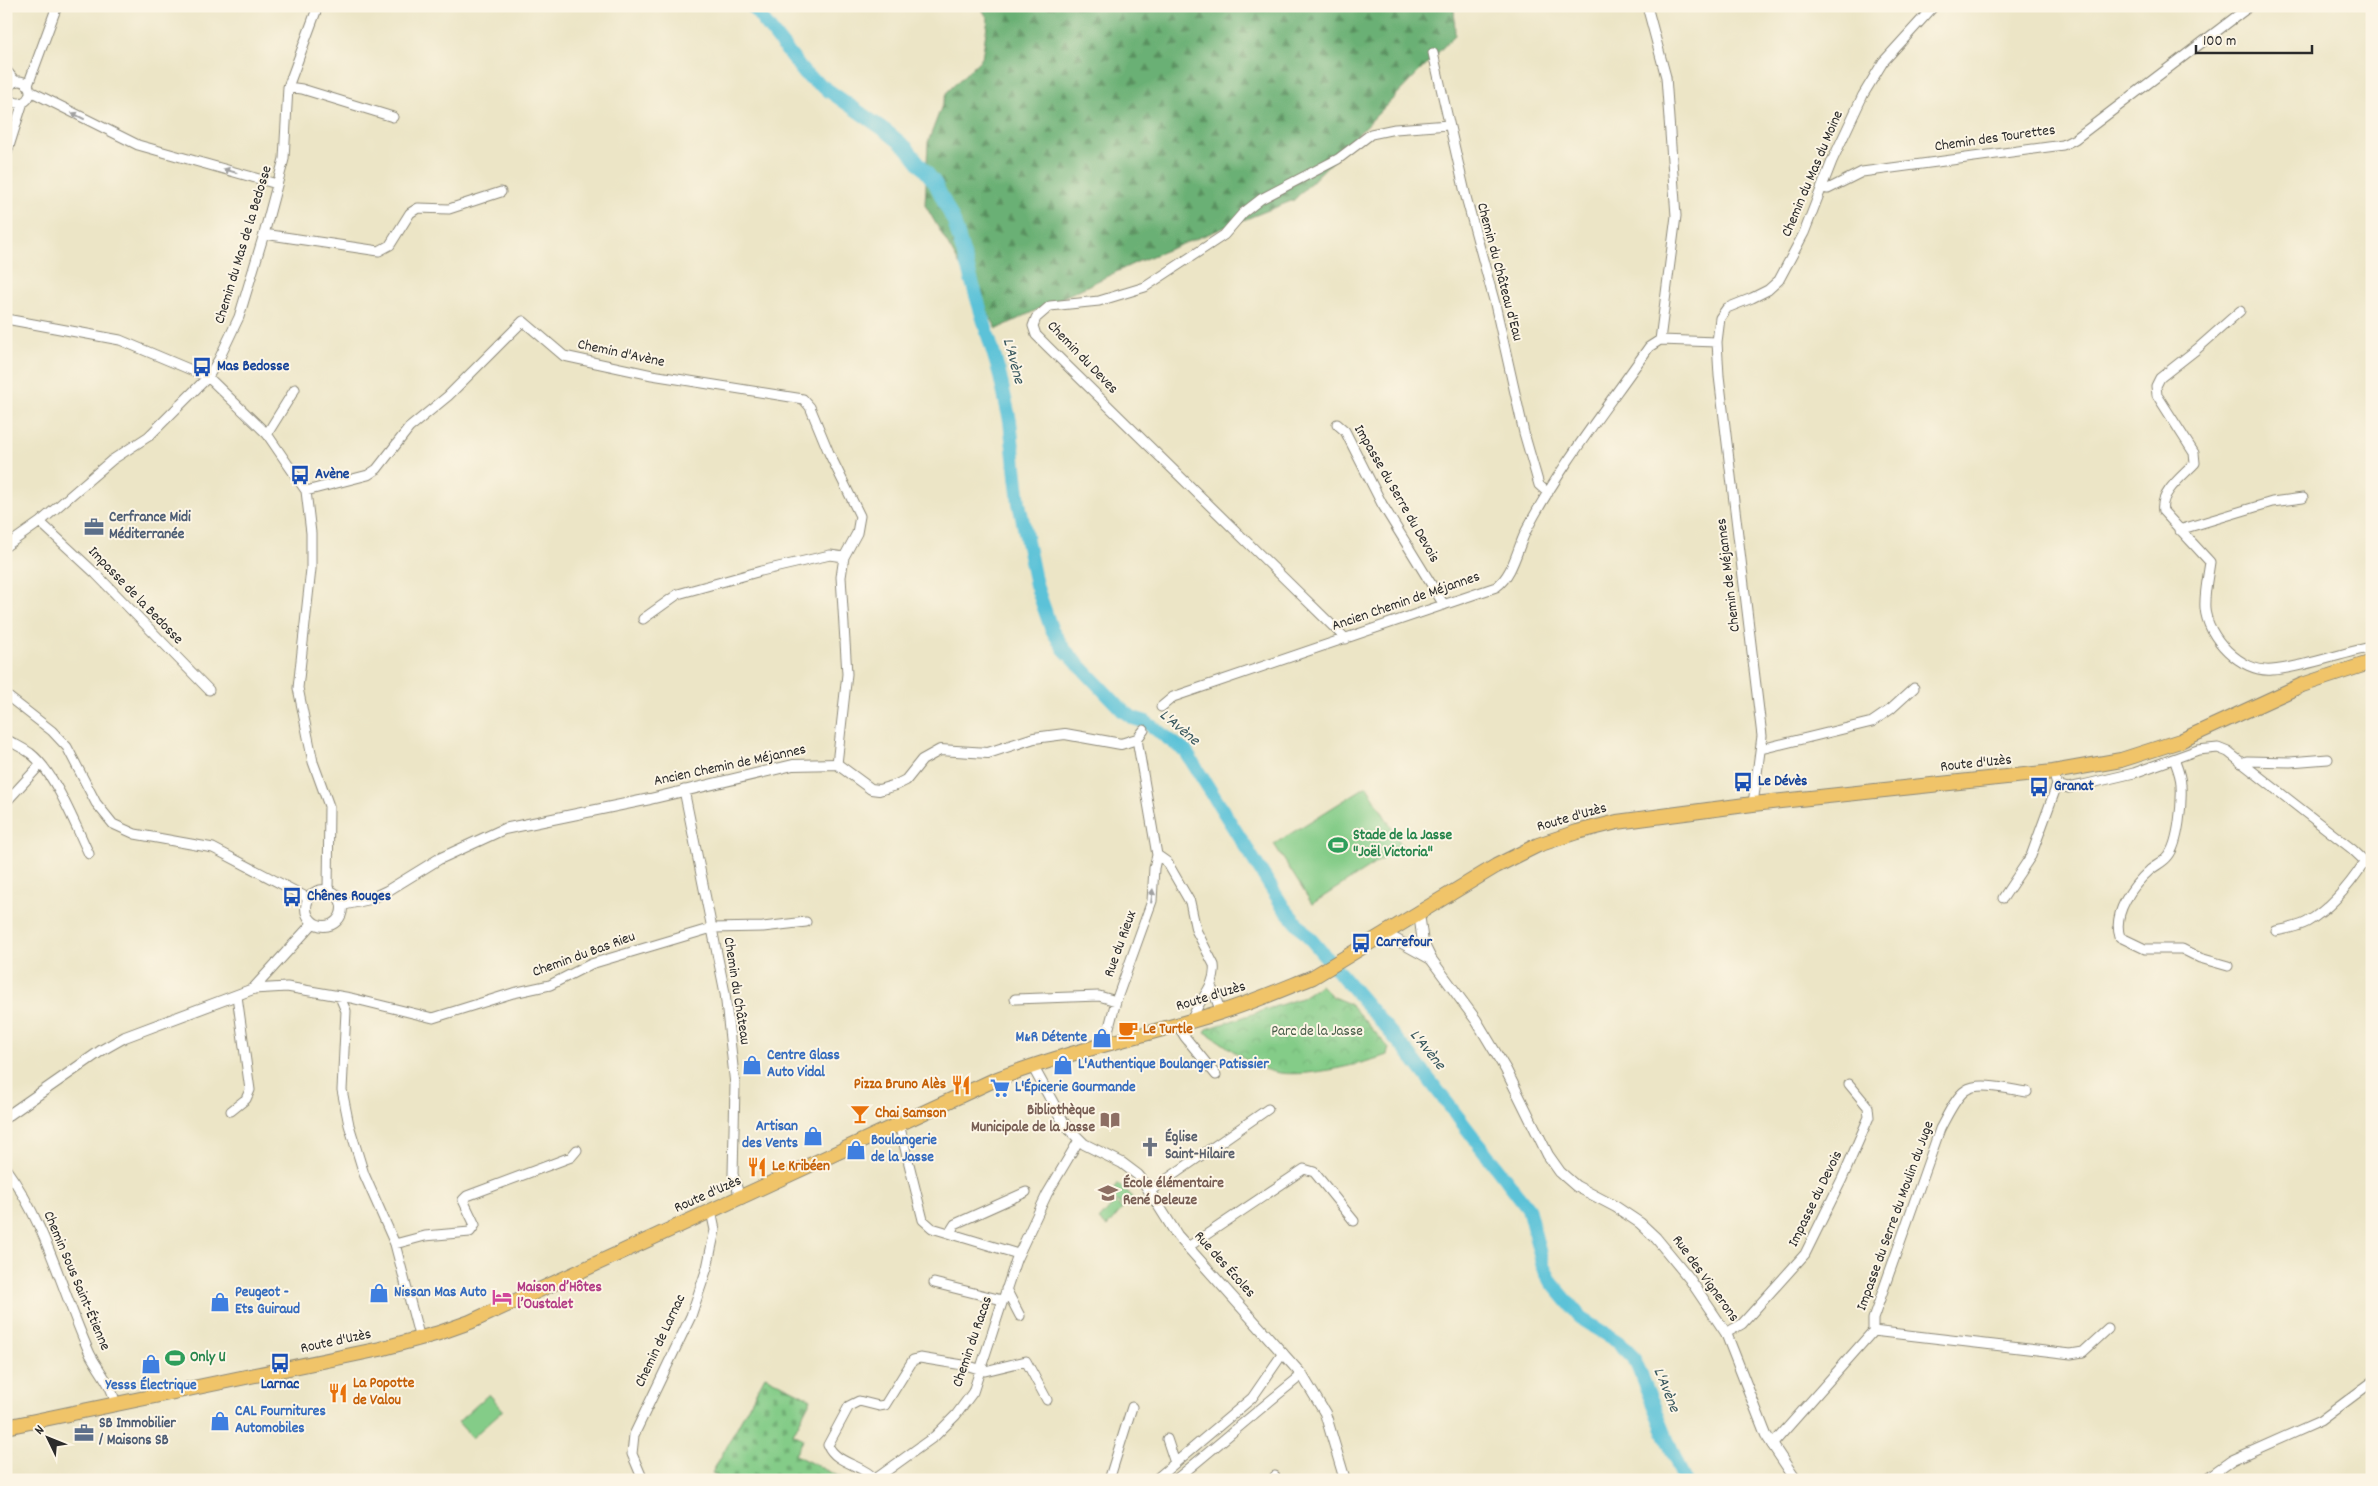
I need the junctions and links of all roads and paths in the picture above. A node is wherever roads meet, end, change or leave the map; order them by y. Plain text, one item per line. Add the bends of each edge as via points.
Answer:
1 (57, 6) edge
2 (318, 6) edge
3 (1647, 6) edge
4 (1934, 6) edge
5 (2250, 6) edge
6 (1433, 53) dead end
7 (6, 70) edge
8 (6, 74) edge
9 (21, 84) junction
10 (288, 87) junction
11 (12, 101) junction
12 (22, 102) junction
13 (393, 117) dead end
14 (1449, 125) junction
15 (14, 129) junction
16 (6, 156) edge
17 (277, 184) junction
18 (1823, 188) junction
19 (501, 192) dead end
20 (264, 234) junction
21 (2240, 311) dead end
22 (6, 319) edge
23 (1660, 340) junction
24 (1717, 342) junction
25 (208, 377) junction
26 (295, 389) dead end
27 (1337, 424) dead end
28 (267, 434) junction
29 (306, 491) junction
30 (1548, 493) junction
31 (2303, 498) dead end
32 (40, 522) junction
33 (2179, 530) junction
34 (6, 546) edge
35 (844, 557) junction
36 (1444, 605) junction
37 (643, 619) dead end
38 (1346, 638) junction
39 (2372, 647) edge
40 (2372, 662) edge
41 (1914, 688) dead end
42 (209, 690) dead end
43 (6, 696) edge
44 (1161, 707) dead end
45 (1144, 730) dead end
46 (1137, 739) junction
47 (6, 740) edge
48 (1761, 749) junction
49 (2174, 759) junction
50 (2328, 759) dead end
51 (2241, 763) junction
52 (41, 764) junction
53 (837, 764) junction
54 (2055, 779) junction
55 (684, 790) junction
56 (6, 802) edge
57 (1753, 804) junction
58 (89, 854) dead end
59 (1157, 855) junction
60 (2368, 865) edge
61 (328, 890) junction
62 (308, 898) junction
63 (2003, 898) dead end
64 (342, 905) junction
65 (1418, 913) junction
66 (806, 922) dead end
67 (312, 923) junction
68 (712, 928) junction
69 (2276, 931) dead end
70 (1389, 932) junction
71 (1431, 959) junction
72 (2228, 966) dead end
73 (1211, 986) junction
74 (253, 989) junction
75 (237, 996) junction
76 (340, 997) junction
77 (1015, 999) dead end
78 (1116, 1001) junction
79 (1221, 1012) junction
80 (1192, 1020) junction
81 (1177, 1024) junction
82 (1111, 1042) junction
83 (1032, 1065) junction
84 (1216, 1074) dead end
85 (1849, 1084) dead end
86 (2027, 1092) dead end
87 (1268, 1109) dead end
88 (232, 1110) dead end
89 (6, 1117) edge
90 (899, 1124) junction
91 (1079, 1140) junction
92 (577, 1150) dead end
93 (6, 1169) edge
94 (1150, 1191) junction
95 (1026, 1192) dead end
96 (740, 1198) junction
97 (711, 1211) junction
98 (1354, 1220) dead end
99 (950, 1232) junction
100 (395, 1244) junction
101 (1188, 1247) junction
102 (1018, 1254) junction
103 (934, 1283) dead end
104 (1006, 1289) junction
105 (1002, 1300) junction
106 (1020, 1316) dead end
107 (2108, 1329) dead end
108 (1873, 1331) junction
109 (1726, 1333) junction
110 (420, 1339) junction
111 (1283, 1353) junction
112 (980, 1371) junction
113 (1302, 1375) junction
114 (2372, 1382) edge
115 (1047, 1400) dead end
116 (115, 1406) junction
117 (1132, 1406) dead end
118 (6, 1427) edge
119 (1167, 1439) dead end
120 (1772, 1445) junction
121 (1175, 1463) junction
122 (643, 1480) edge
123 (875, 1480) edge
124 (1109, 1480) edge
125 (1155, 1480) edge
126 (1175, 1480) edge
127 (1345, 1480) edge
128 (1796, 1480) edge
129 (2204, 1480) edge

1 - 9 street via 41,53
2 - 10 street, Chemin du Mas de la Bedosse
3 - 23 street via 1666,77 1676,216
4 - 18 street, Chemin du Mas du Moine via 1883,62 1863,95
5 - 18 street, Chemin des Tourettes via 2081,135 2063,145 1862,172
6 - 14 street, Chemin du Château d'Eau
7 - 9 street
8 - 9 street
9 - 11 street via 8,95
9 - 12 street via 28,98
17 -> 9 street via 138,145
10 - 13 street
10 - 17 street, Chemin du Mas de la Bedosse via 284,159
11 - 12 street
11 - 15 street
12 - 15 street
14 - 30 street, Chemin du Château d'Eau via 1524,433 1539,485
14 - 38 street, Chemin du Deves via 1395,128 1371,134 1338,159 1261,199 1243,213 1224,235 1145,287 1099,301 1050,306 1036,318 1033,326 1048,347
15 - 16 street
17 - 20 street, Chemin du Mas de la Bedosse
18 - 24 street, Chemin du Mas du Moine via 1779,280 1768,290 1727,308 1720,318
19 - 20 street via 449,209 418,208 410,213 390,246 379,251
20 - 25 street, Chemin du Mas de la Bedosse via 239,317
21 - 33 street via 2160,378 2156,386 2157,394 2194,453 2195,463 2165,496 2162,504 2163,511
22 - 25 street via 120,340
23 - 24 street
23 - 30 street, Ancien Chemin de Méjannes via 1649,347
24 - 48 street, Chemin de Méjannes
25 - 28 street
25 - 32 street, Chemin du Mas de la Bedosse via 148,436 112,460
26 - 28 street
27 - 36 street, Impasse du Serre du Devois via 1345,431 1382,504
28 - 29 street
29 - 35 street, Chemin d'Avène via 377,470 409,428 448,396 523,322 564,356 652,375 803,399 810,407 860,516 858,533
29 - 61 street via 312,533 311,569 298,688 313,762 329,806
30 - 36 street, Ancien Chemin de Méjannes via 1502,583
31 - 33 street via 2272,502
32 - 34 street, Chemin du Mas de la Bedosse
32 - 42 street, Impasse de la Bedosse via 96,574
33 - 39 street via 2210,562 2205,608 2211,628 2232,654 2248,666 2272,670
35 - 37 street via 830,555 678,594
35 - 53 street, Chemin d'Avène via 841,577 847,674
36 - 38 street, Ancien Chemin de Méjannes
38 - 44 street, Ancien Chemin de Méjannes via 1173,697
40 - 54 main road, Route d'Uzès via 2302,685 2151,752
41 - 48 street via 1872,722
43 - 62 street via 52,730 66,747 96,802 114,824 135,834 213,848
45 - 46 street
46 - 53 street via 1121,744 1065,734 1034,738 988,753 940,750 922,760 906,780 879,790 871,789
46 - 59 street
47 - 52 street
48 - 57 street, Chemin de Méjannes
49 - 51 street via 2198,750 2218,748
49 - 54 street via 2083,786 2068,788
49 - 72 street via 2181,783 2175,839 2169,856 2140,880 2124,902 2118,929 2120,937 2145,949 2182,949
50 - 51 street via 2290,762 2248,760
51 - 60 street
52 - 56 street
52 - 58 street via 60,793
53 - 55 street, Ancien Chemin de Méjannes via 793,765
54 - 57 main road, Route d'Uzès
54 - 63 street via 2031,856
55 - 64 street, Ancien Chemin de Méjannes via 504,829 439,859 387,891
55 - 68 street, Chemin du Château
57 - 65 main road, Route d'Uzès via 1617,822 1576,832 1521,852
59 - 73 street via 1166,862 1190,902 1196,930 1214,964
78 -> 59 street, Rue du Rieux via 1152,901
60 - 69 street via 2326,909 2305,923
61 - 62 street via 317,891
61 - 64 street via 337,895
62 - 67 street via 306,914
64 - 67 street via 336,922 324,926
65 - 70 main road, Route d'Uzès
65 - 71 street, Rue des Vignerons via 1423,943
66 - 68 street, Chemin du Bas Rieu
67 - 74 street
68 - 76 street, Chemin du Bas Rieu via 605,959 550,985 433,1018
68 - 96 street, Chemin du Château via 725,993 734,1084 734,1174
70 - 71 street, Rue des Vignerons via 1393,938
70 - 79 main road, Route d'Uzès via 1313,977
71 - 109 street, Rue des Vignerons via 1481,1028 1560,1172 1576,1186 1628,1214 1656,1238 1689,1278
73 - 79 street
73 - 80 street
74 - 75 street
74 - 76 street, Chemin du Bas Rieu via 287,987
75 - 88 street via 250,1090 246,1099
75 - 89 street via 125,1037
76 - 100 street via 346,1011 342,1090 349,1125 364,1174
77 - 78 street via 1099,996
78 - 82 street, Rue du Rieux via 1108,1031
79 - 80 main road, Route d'Uzès
80 - 81 main road, Route d'Uzès
81 - 82 main road, Route d'Uzès
81 - 84 street
82 - 83 main road, Route d'Uzès
83 - 90 main road, Route d'Uzès
83 - 91 street, Rue des Écoles via 1065,1126
85 - 109 street, Impasse du Devois via 1868,1107 1869,1116 1812,1242 1796,1266 1742,1324
86 - 108 street, Impasse du Serre du Moulin du Juge via 1983,1086 1966,1090 1950,1110 1940,1129 1873,1319
87 - 94 street
90 - 96 main road, Route d'Uzès
90 - 99 street via 923,1220 932,1228
91 - 94 street, Rue des Écoles via 1131,1169
91 - 102 street, Chemin du Racas via 1047,1194
92 - 100 street via 571,1157 466,1196 464,1205 475,1225 474,1230 425,1236
93 - 116 street, Chemin Sous Saint-Étienne via 42,1228 91,1355 110,1389
94 - 101 street, Rue des Écoles via 1169,1224
95 - 99 street via 955,1224
96 - 97 main road, Route d'Uzès
97 - 110 main road, Route d'Uzès via 470,1322
97 - 122 street, Chemin de Larnac via 715,1230 707,1268 691,1316 634,1435 632,1454
98 - 101 street via 1314,1172 1304,1168
99 - 102 street
100 - 110 street
101 - 111 street, Rue des Écoles
102 - 104 street, Chemin du Racas
103 - 105 street
104 - 105 street, Chemin du Racas
104 - 106 street, Chemin du Racas
105 - 112 street, Chemin du Racas
107 - 108 street, Impasse du Serre du Moulin du Juge via 2083,1352 2072,1354
108 - 120 street, Impasse du Serre du Moulin du Juge
109 - 120 street, Rue des Vignerons
110 - 116 main road, Route d'Uzès
111 - 113 street, Rue des Écoles
111 - 121 street via 1252,1398
112 - 115 street via 1026,1361
112 - 123 street, Chemin du Racas via 973,1392 956,1415 935,1436
112 - 123 street via 969,1366 920,1358 908,1364 885,1405 859,1401 849,1406 828,1445 836,1456 866,1470
113 - 126 street via 1246,1418
113 - 127 street, Rue des Écoles via 1325,1413
114 - 129 street via 2320,1421 2232,1460
116 - 118 main road, Route d'Uzès
117 - 124 street
119 - 121 street
120 - 128 street, Rue des Vignerons
121 - 125 street

